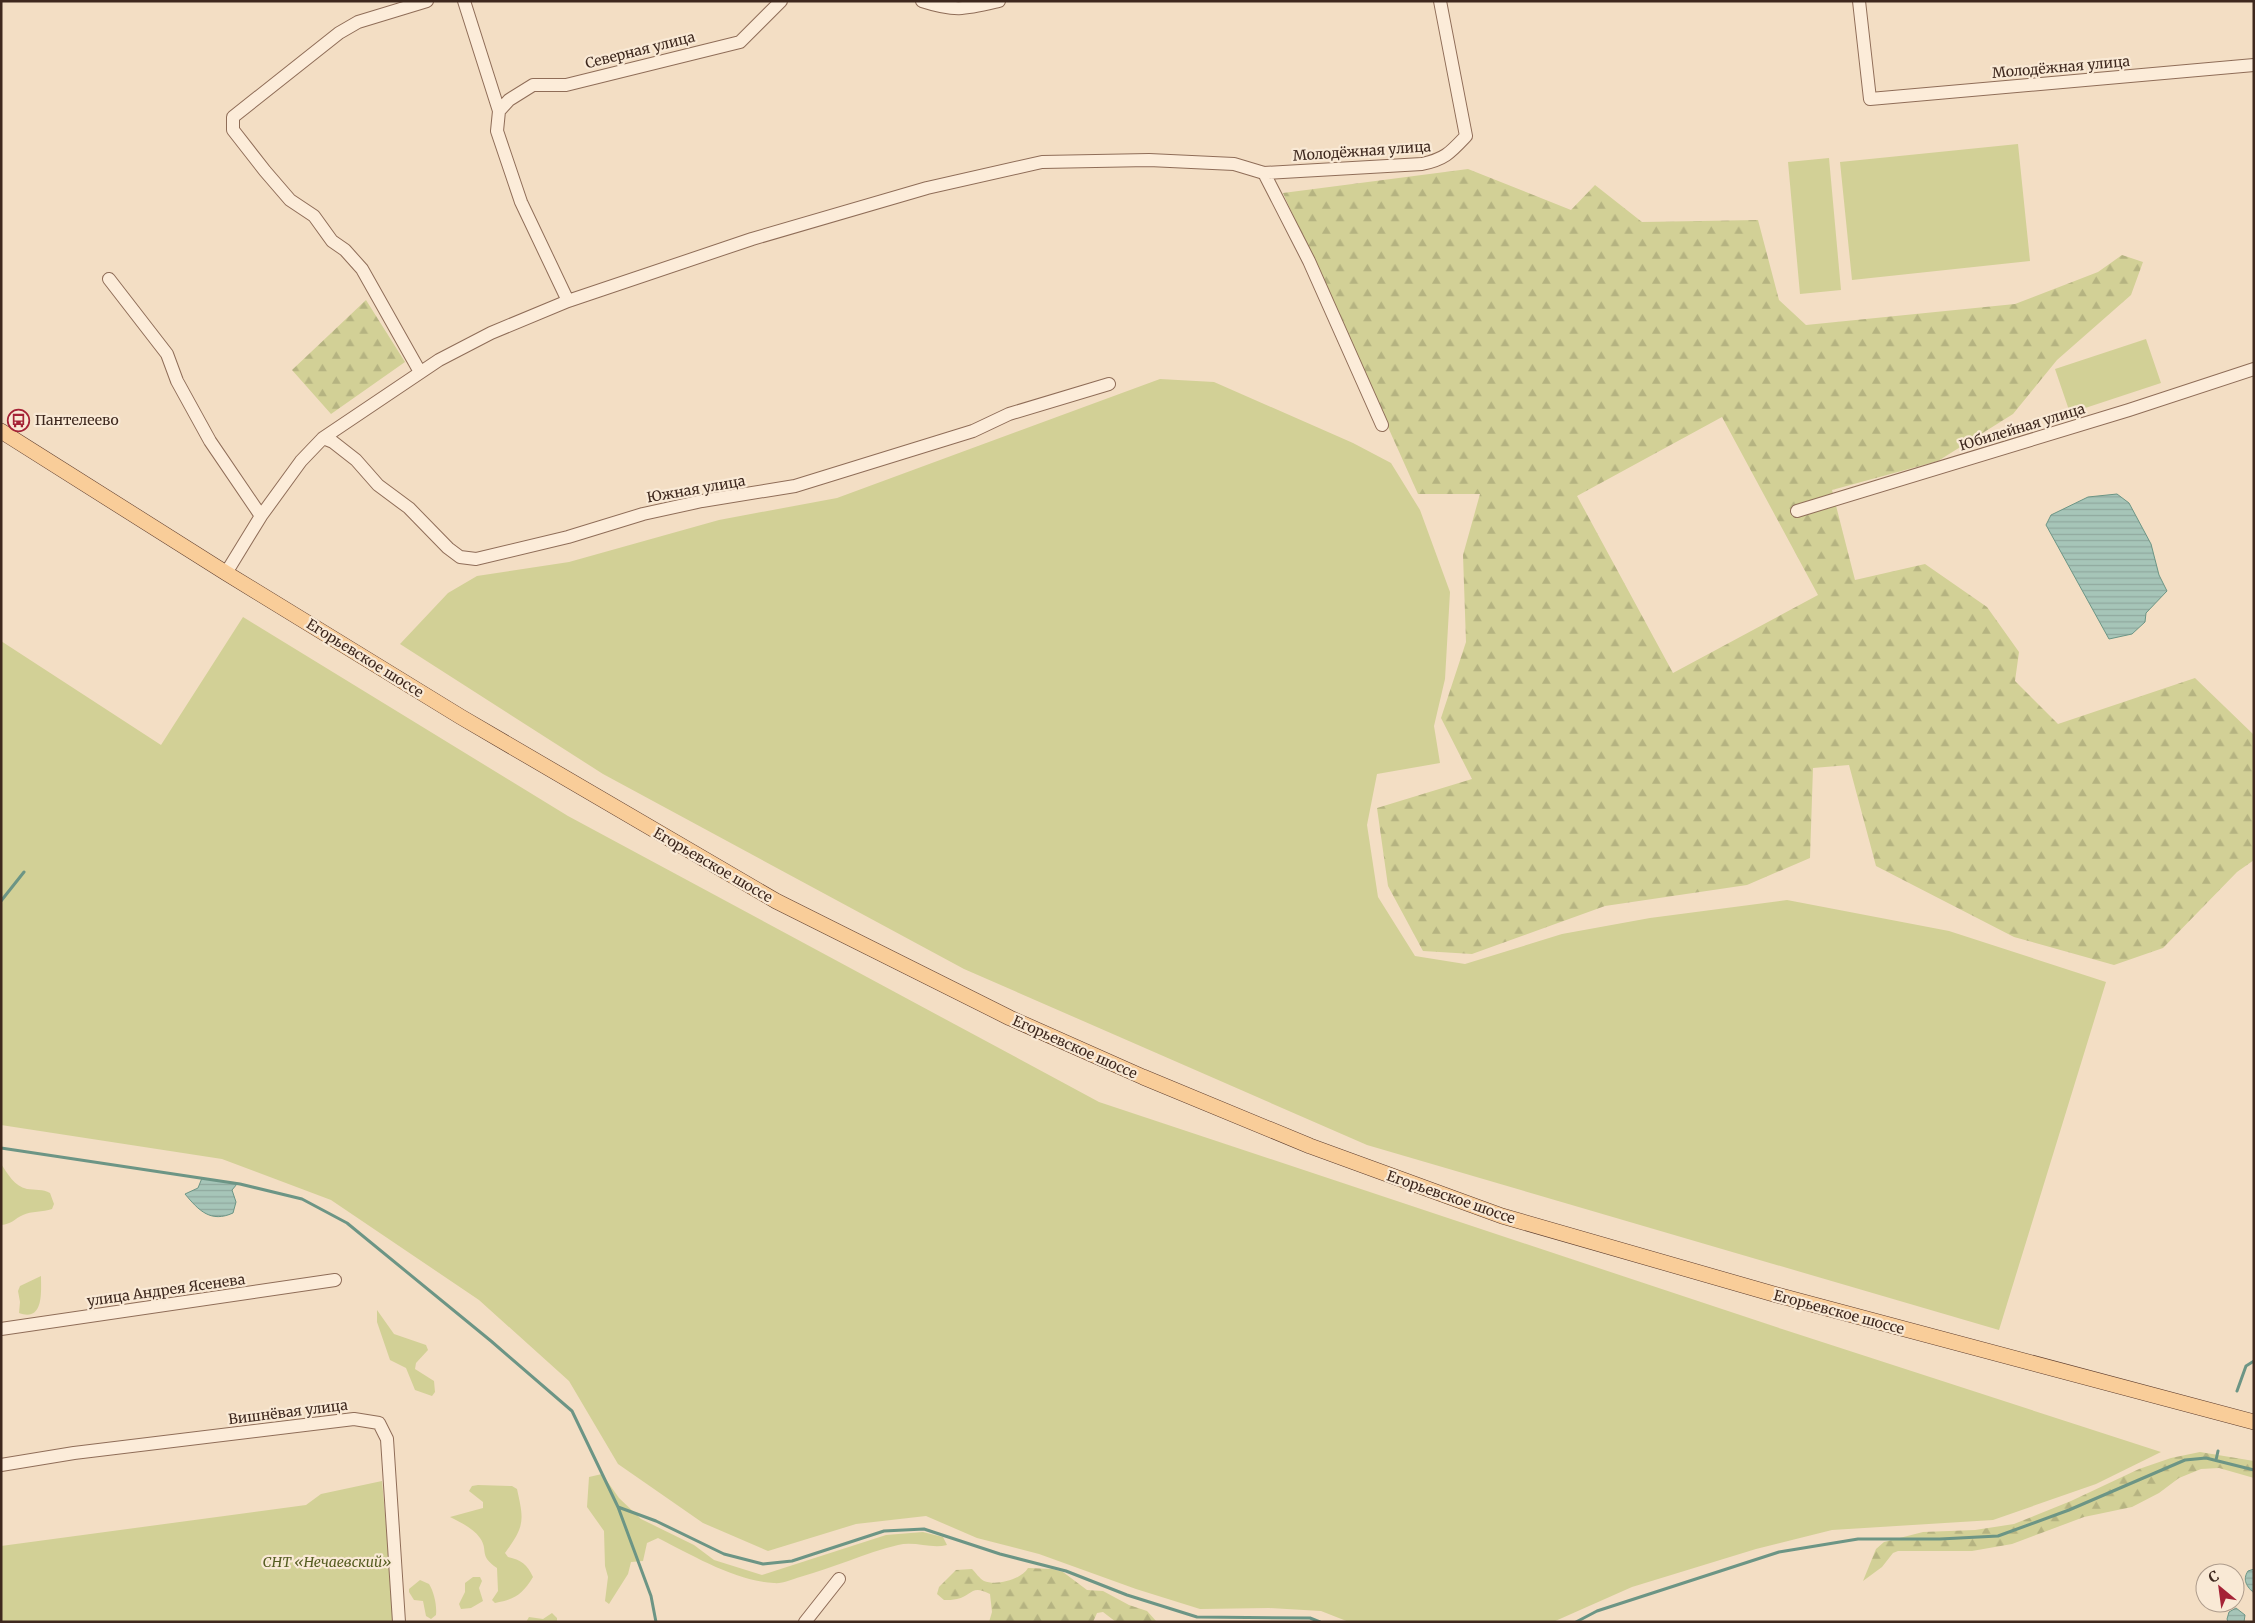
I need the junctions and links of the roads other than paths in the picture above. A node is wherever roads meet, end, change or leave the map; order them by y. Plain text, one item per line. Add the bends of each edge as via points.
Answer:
1 (427, 1) edge
2 (464, 1) edge
3 (781, 1) edge
4 (922, 1) edge
5 (998, 1) edge
6 (1440, 1) edge
7 (1859, 1) edge
8 (2254, 65) edge
9 (498, 111) junction
10 (1264, 173) junction
11 (109, 279) dead end
12 (568, 301) junction
13 (2254, 369) edge
14 (420, 372) junction
15 (1109, 384) dead end
16 (1382, 425) dead end
17 (1, 431) edge
18 (323, 438) junction
19 (1797, 511) dead end
20 (261, 516) junction
21 (226, 573) junction
22 (334, 1280) dead end
23 (1, 1329) edge
24 (2254, 1422) edge
25 (1, 1465) edge
26 (839, 1579) dead end
27 (399, 1622) edge
28 (805, 1622) edge

1 - 14 street via 358,22 234,116 234,130 265,171 290,200 314,216 332,241 362,269
2 - 9 street
3 - 9 street, Северная улица via 740,42 566,85 533,85
4 - 5 street via 961,10
6 - 10 street, Молодёжная улица via 1466,136 1450,152 1438,161 1422,164
7 - 8 street, Молодёжная улица via 1870,99
9 - 12 street via 496,131 520,202
10 - 12 street via 1234,164 1149,160 1042,162 927,188 761,237
10 - 16 street via 1309,261
11 - 20 street via 167,354 177,381 210,441
12 - 14 street via 491,333
13 - 19 street, Юбилейная улица
14 - 18 street
15 - 18 street, Южная улица via 1008,414 973,431 796,486 643,514 568,537 476,559 460,557 448,548 410,508 378,485 356,460
17 - 21 main road, Егорьевское шоссе
18 - 20 street via 301,461
20 - 21 street
21 - 24 main road, Егорьевское шоссе via 531,759 776,901 1010,1018 1143,1077 1310,1146 1502,1216 1777,1295
22 - 23 street, улица Андрея Ясенева
25 - 27 street, Вишнёвая улица via 354,1419 379,1423 387,1439
26 - 28 street

